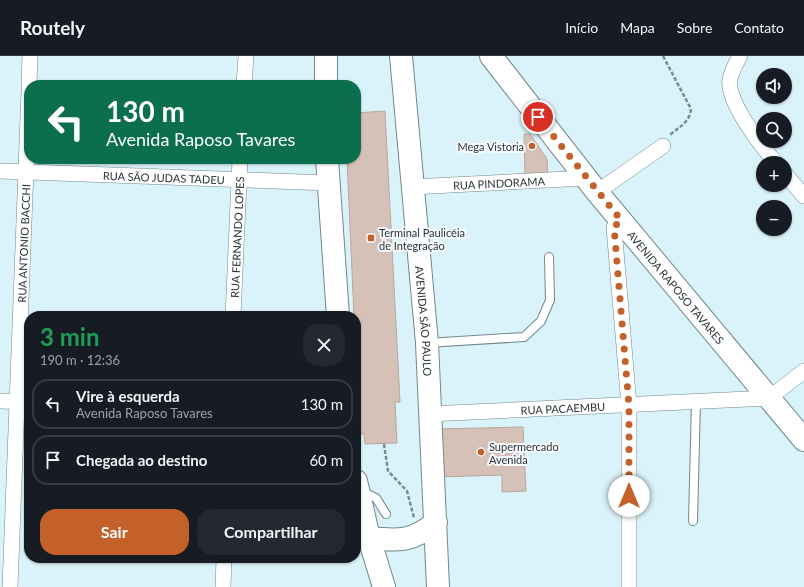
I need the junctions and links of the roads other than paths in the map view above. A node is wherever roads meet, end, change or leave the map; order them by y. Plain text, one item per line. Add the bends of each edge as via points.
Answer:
1 (30, 56) edge
2 (246, 56) edge
3 (326, 56) edge
4 (401, 56) edge
5 (491, 56) edge
6 (740, 56) edge
7 (29, 80) edge
8 (244, 80) edge
9 (326, 80) edge
10 (663, 146) road end
11 (771, 156) edge
12 (26, 164) edge
13 (240, 164) edge
14 (327, 164) edge
15 (0, 171) edge
16 (26, 172) junction
17 (239, 180) junction
18 (792, 182) edge
19 (328, 183) junction
20 (592, 185) junction
21 (411, 187) junction
22 (804, 196) edge
23 (621, 220) junction
24 (550, 257) dead end
25 (24, 311) edge
26 (232, 311) edge
27 (338, 311) edge
28 (24, 325) edge
29 (427, 343) junction
30 (804, 371) edge
31 (769, 398) junction
32 (0, 401) edge
33 (696, 401) junction
34 (23, 402) edge
35 (629, 406) junction
36 (429, 414) junction
37 (804, 440) edge
38 (361, 488) edge
39 (361, 503) edge
40 (386, 514) dead end
41 (693, 521) dead end
42 (436, 522) junction
43 (369, 538) junction
44 (224, 563) edge
45 (10, 587) edge
46 (223, 587) edge
47 (384, 587) edge
48 (438, 587) edge
49 (630, 587) edge

1 - 7 street
2 - 8 street
3 - 9 main road
4 - 21 main road, AVENIDA SÃO PAULO
5 - 20 main road, AVENIDA RAPOSO TAVARES
6 - 11 street via 730,80 731,91 740,111
10 - 20 street
12 - 16 street, RUA ANTONIO BACCHI
13 - 17 street, RUA FERNANDO LOPES
14 - 19 main road
15 - 16 street, RUA SÃO JUDAS TADEU
16 - 17 street, RUA SÃO JUDAS TADEU
16 - 25 street, RUA ANTONIO BACCHI
17 - 19 street, RUA SÃO JUDAS TADEU
17 - 26 street, RUA FERNANDO LOPES
18 - 22 street
19 - 27 main road
20 - 21 street, RUA PINDORAMA
20 - 23 main road, AVENIDA RAPOSO TAVARES
21 - 29 main road, AVENIDA SÃO PAULO
23 - 31 main road, AVENIDA RAPOSO TAVARES
23 - 35 street via 614,227
24 - 29 lane via 550,300 541,321 524,337
28 - 34 street, RUA ANTONIO BACCHI
29 - 36 main road, AVENIDA SÃO PAULO
30 - 31 street
31 - 33 street, RUA PACAEMBU
31 - 37 main road, AVENIDA RAPOSO TAVARES
32 - 34 street
33 - 35 street, RUA PACAEMBU
33 - 41 lane
34 - 45 street, RUA ANTONIO BACCHI
35 - 36 street, RUA PACAEMBU
35 - 49 street
36 - 42 main road, AVENIDA SÃO PAULO
38 - 40 lane via 376,498
39 - 43 main road
42 - 43 main road via 415,536 398,541
42 - 48 main road, AVENIDA SÃO PAULO
43 - 47 main road
44 - 46 street

